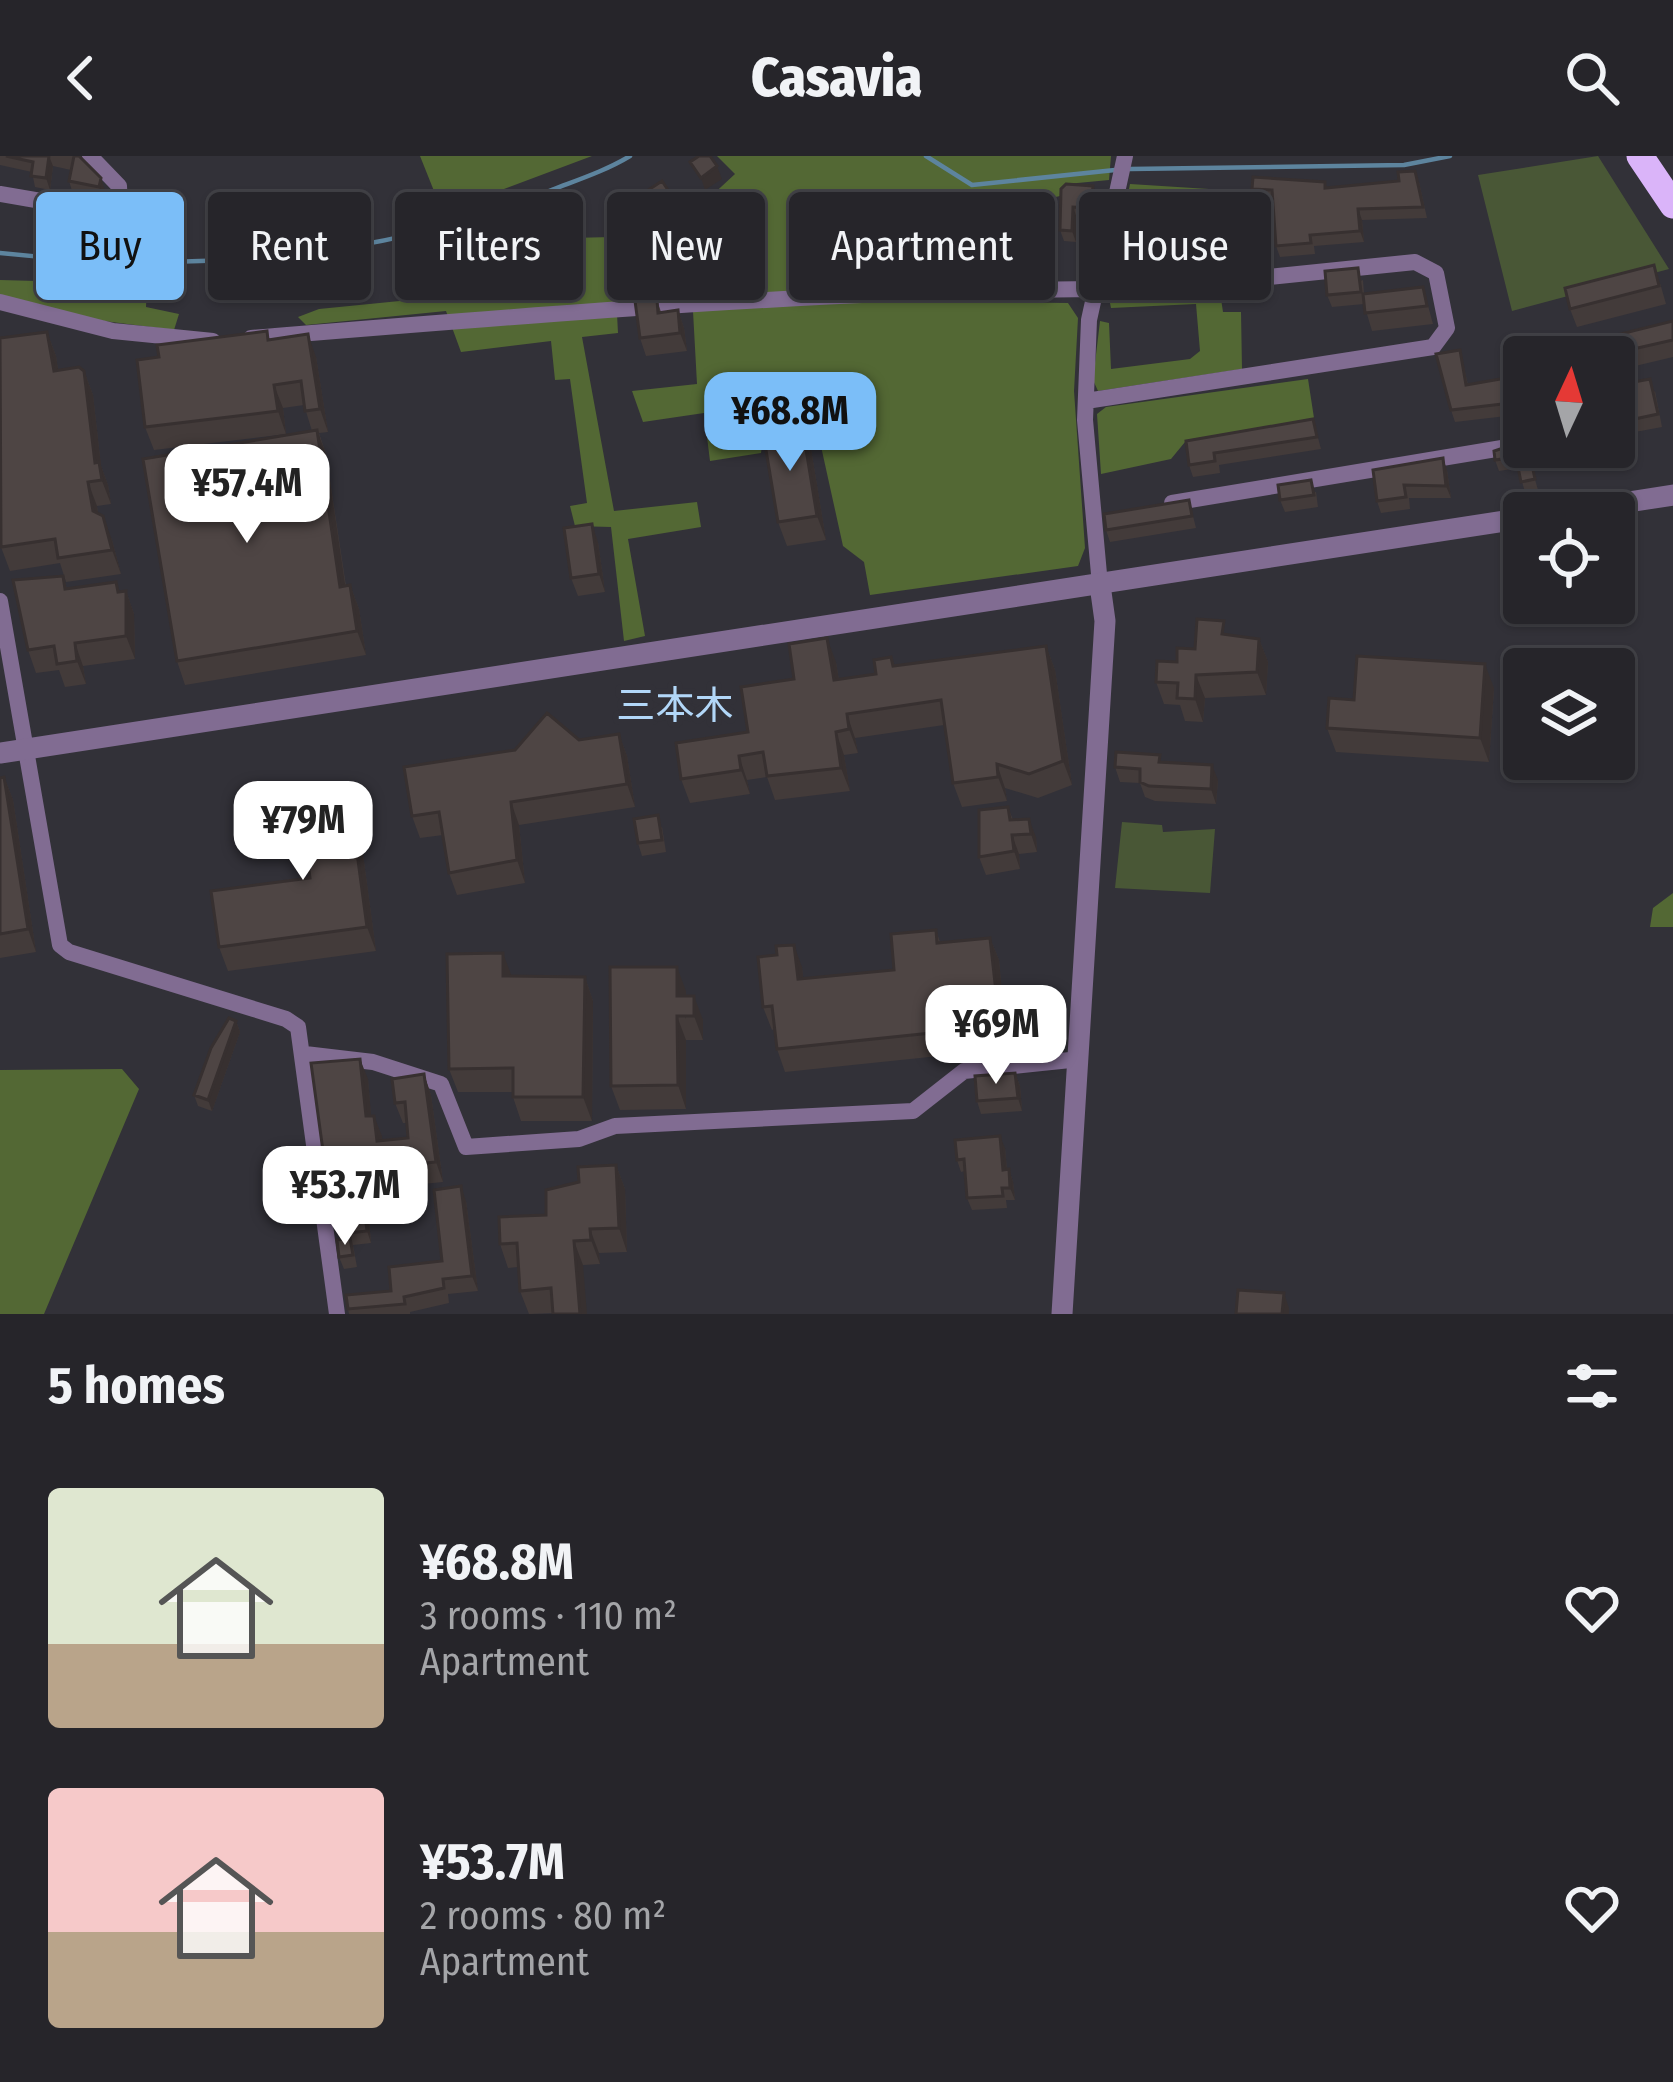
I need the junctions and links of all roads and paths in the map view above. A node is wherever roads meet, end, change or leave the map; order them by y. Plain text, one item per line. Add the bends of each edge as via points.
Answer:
1 (90, 156) edge
2 (1125, 156) edge
3 (1640, 156) edge
4 (1117, 192) edge
5 (0, 194) edge
6 (1673, 205) edge
7 (1271, 275) edge
8 (1079, 292) edge
9 (1093, 300) edge
10 (0, 302) edge
11 (1086, 401) junction
12 (1503, 448) edge
13 (1673, 495) edge
14 (1635, 501) edge
15 (1163, 505) edge
16 (1117, 512) edge
17 (1094, 516) junction
18 (1503, 521) edge
19 (1100, 585) junction
20 (0, 601) edge
21 (26, 749) junction
22 (0, 753) edge
23 (304, 1054) junction
24 (1080, 1059) junction
25 (337, 1314) edge
26 (1062, 1314) edge

1 - 5 street via 119,186 120,206 111,213
2 - 4 street
3 - 6 highway
7 - 11 street via 1414,262 1436,274 1447,328 1433,347
8 - 10 street via 900,292 610,308 202,342 113,331
9 - 11 street
11 - 17 street
12 - 15 street
13 - 14 street
16 - 17 street
17 - 19 street
18 - 19 street
19 - 21 street
19 - 24 street via 1105,621
20 - 21 street
21 - 22 street
21 - 23 street via 60,945 286,1019 298,1028
23 - 24 street via 374,1063 441,1084 466,1147 579,1139 615,1126 913,1111 964,1070
23 - 25 street
24 - 26 street

